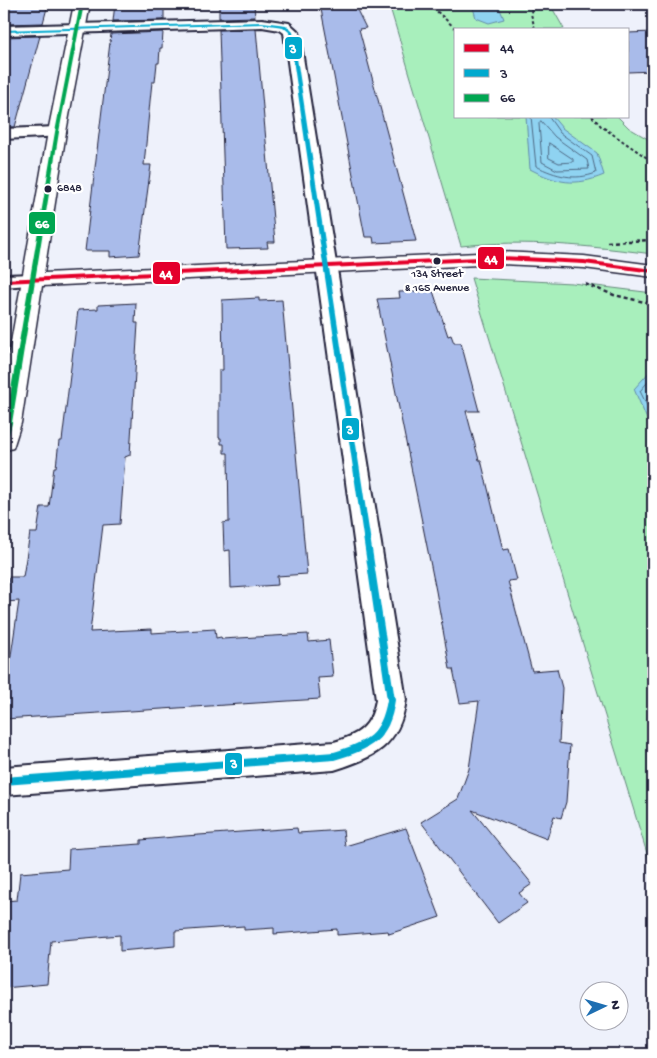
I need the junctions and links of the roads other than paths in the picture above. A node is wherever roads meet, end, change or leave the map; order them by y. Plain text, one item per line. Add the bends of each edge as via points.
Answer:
1 (82, 4) edge
2 (77, 29) junction
3 (4, 31) edge
4 (57, 132) junction
5 (4, 134) edge
6 (326, 266) junction
7 (653, 270) edge
8 (33, 280) junction
9 (4, 281) edge
10 (4, 442) edge
11 (4, 781) edge

1 - 2 street
2 - 3 street
2 - 4 street
2 - 6 street via 262,22 284,26 293,35
4 - 5 street
4 - 8 street
6 - 7 street via 532,258
6 - 8 street
6 - 11 street via 391,700 390,716 376,737 361,748 334,756
8 - 9 street
8 - 10 street

